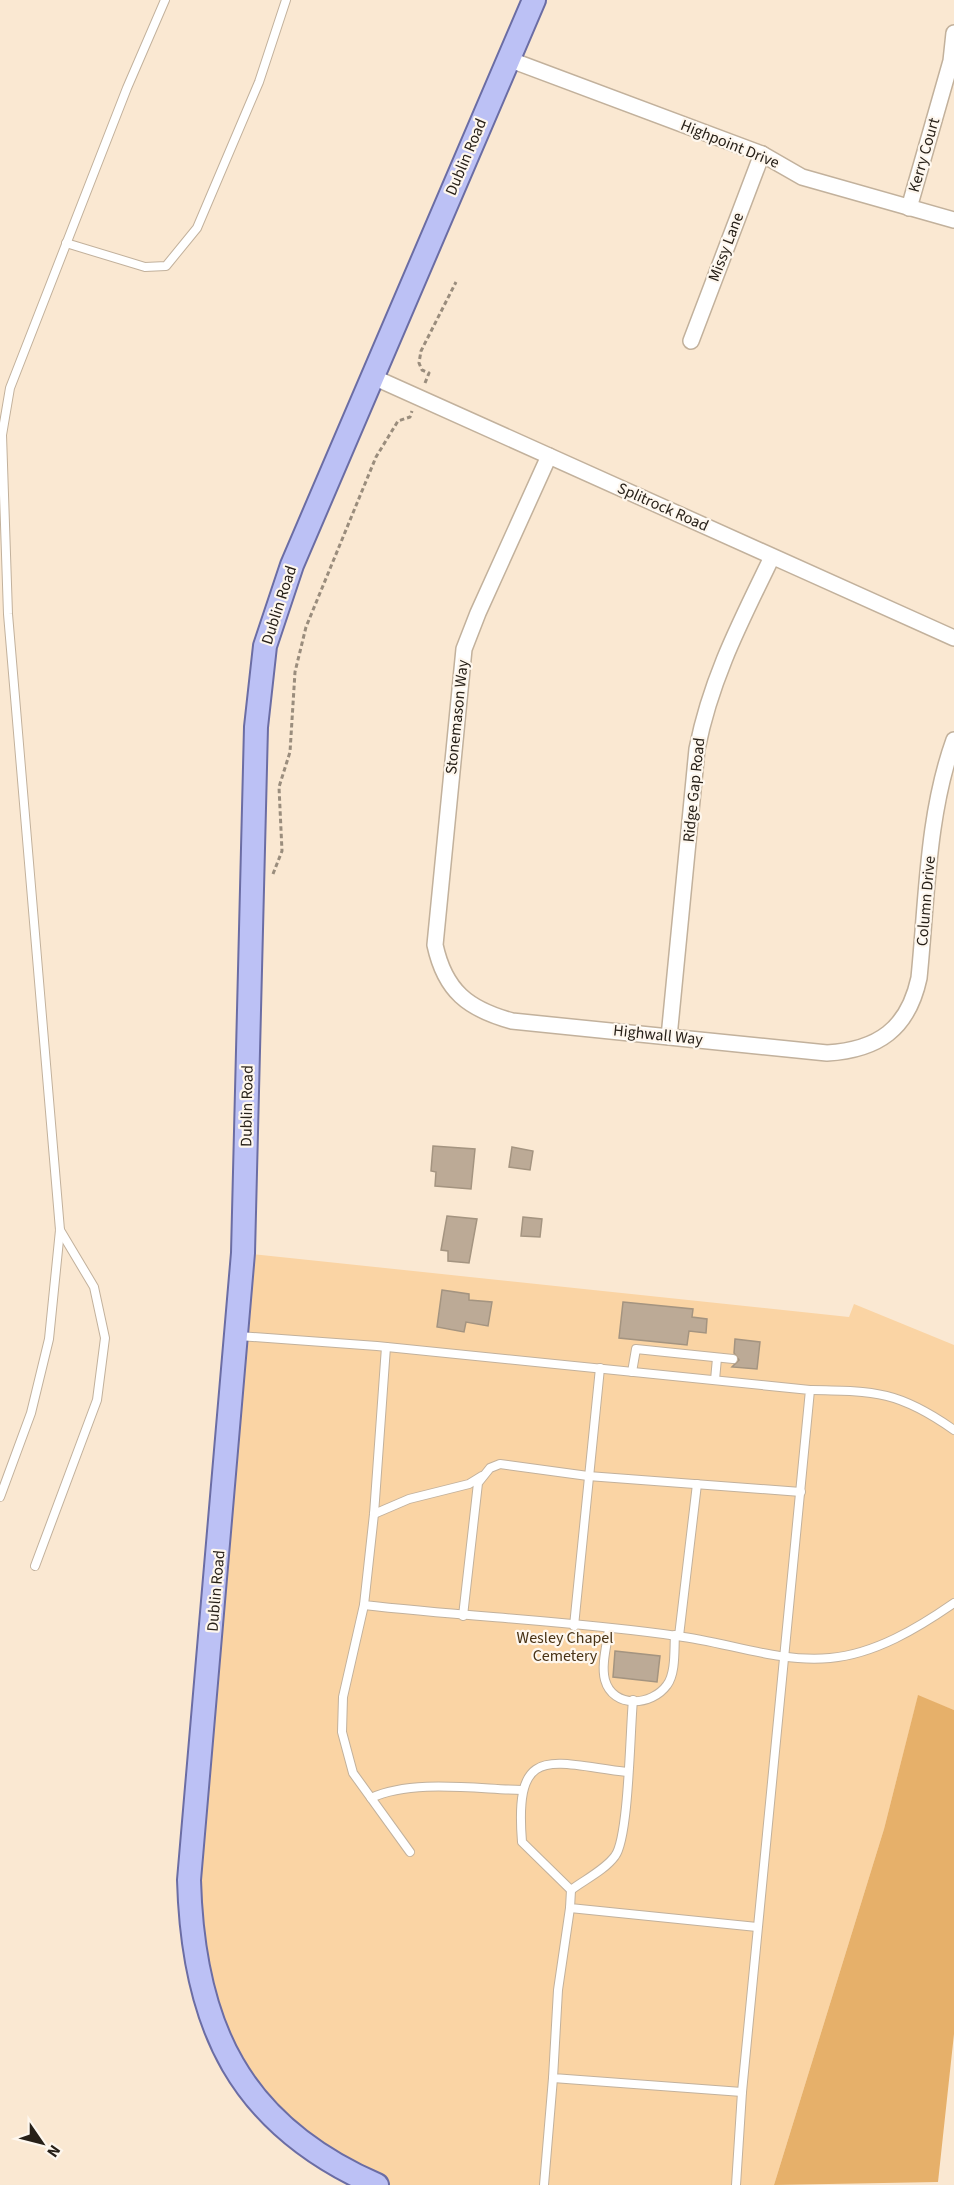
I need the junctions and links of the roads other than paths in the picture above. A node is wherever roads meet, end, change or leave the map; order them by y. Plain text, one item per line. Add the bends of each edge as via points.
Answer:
1 (165, 0) edge
2 (286, 0) edge
3 (534, 0) edge
4 (954, 33) edge
5 (508, 59) junction
6 (762, 154) junction
7 (909, 208) junction
8 (954, 220) edge
9 (66, 243) junction
10 (691, 340) dead end
11 (371, 376) junction
12 (549, 456) junction
13 (772, 556) junction
14 (954, 638) edge
15 (954, 740) edge
16 (454, 990) joint
17 (669, 1037) junction
18 (869, 1046) joint
19 (60, 1230) junction
20 (237, 1335) junction
21 (386, 1347) junction
22 (717, 1358) junction
23 (733, 1359) dead end
24 (600, 1368) junction
25 (632, 1372) junction
26 (715, 1380) junction
27 (810, 1390) junction
28 (954, 1430) edge
29 (483, 1475) junction
30 (588, 1476) junction
31 (697, 1484) junction
32 (801, 1492) junction
33 (0, 1497) edge
34 (374, 1514) junction
35 (34, 1566) dead end
36 (954, 1603) edge
37 (364, 1605) junction
38 (463, 1616) junction
39 (574, 1626) junction
40 (609, 1629) junction
41 (677, 1636) junction
42 (786, 1656) junction
43 (633, 1700) junction
44 (627, 1772) junction
45 (522, 1790) junction
46 (371, 1798) junction
47 (410, 1852) dead end
48 (571, 1890) junction
49 (570, 1908) junction
50 (758, 1927) junction
51 (553, 2078) junction
52 (742, 2092) junction
53 (378, 2185) edge
54 (544, 2185) edge
55 (736, 2185) edge

1 - 9 lane
2 - 9 lane via 260,82 197,228 166,266 145,267
3 - 5 main road, Dublin Road
4 - 7 street, Kerry Court via 951,61
5 - 6 street, Highpoint Drive
5 - 11 main road, Dublin Road
6 - 7 street, Highpoint Drive via 802,177
6 - 10 street, Missy Lane
7 - 8 street, Highpoint Drive
9 - 19 lane via 9,388 2,435 8,614
11 - 12 street, Splitrock Road
11 - 20 main road, Dublin Road via 292,565 265,646 256,727 243,1252
12 - 13 street, Splitrock Road
12 - 16 street, Stonemason Way via 464,649 435,929 438,961
13 - 14 street, Splitrock Road
13 - 17 street, Ridge Gap Road via 718,670 705,708 697,749
15 - 18 street, Column Drive via 942,771 935,813 915,997 889,1034
16 - 17 street, Highwall Way via 480,1010 512,1021
17 - 18 street, Highwall Way via 827,1053
19 - 33 lane via 49,1339 31,1413
19 - 35 lane via 94,1287 105,1338 97,1400
20 - 21 lane
20 - 53 main road, Dublin Road via 189,1880 194,1954 210,2021 250,2092 310,2150
21 - 24 lane
21 - 34 lane
22 - 23 lane
22 - 25 lane via 636,1349
22 - 26 lane
24 - 25 lane
24 - 30 lane
25 - 26 lane
26 - 27 lane
27 - 28 lane via 884,1393
27 - 32 lane
29 - 30 lane via 500,1464
29 - 34 lane via 469,1484 409,1498
29 - 38 lane via 478,1483
30 - 31 lane
30 - 39 lane
31 - 32 lane
31 - 41 lane
32 - 42 lane
34 - 37 lane
36 - 42 lane via 864,1651 830,1658
37 - 38 lane
37 - 46 lane via 343,1697 342,1732 353,1773
38 - 39 lane
39 - 40 lane
40 - 41 lane
40 - 43 lane via 605,1679 612,1693
41 - 42 lane
41 - 43 lane via 669,1683 657,1696 646,1701
42 - 50 lane
43 - 44 lane
44 - 45 lane via 546,1764 531,1773
44 - 48 lane via 622,1838 616,1856
45 - 46 lane via 410,1788
45 - 48 lane via 522,1842
46 - 47 lane
48 - 49 lane
49 - 50 lane
49 - 51 lane via 558,1990
50 - 52 lane
51 - 52 lane
51 - 54 lane
52 - 55 lane

